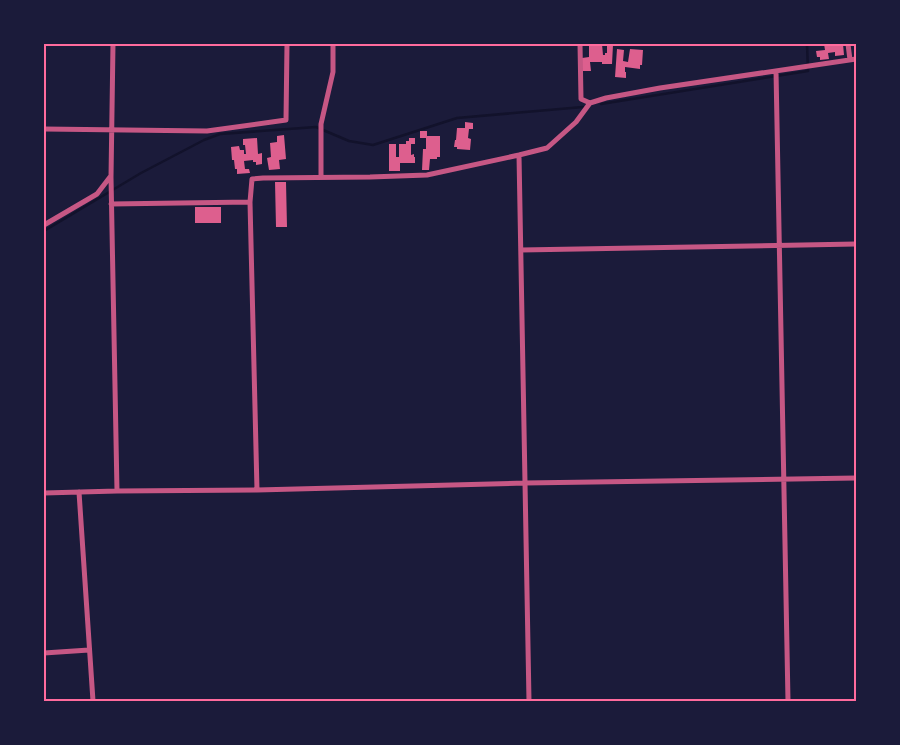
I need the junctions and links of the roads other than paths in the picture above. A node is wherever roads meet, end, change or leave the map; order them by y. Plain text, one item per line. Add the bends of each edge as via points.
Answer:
1 (113, 44) edge
2 (287, 44) edge
3 (333, 44) edge
4 (580, 44) edge
5 (848, 44) edge
6 (853, 59) edge
7 (776, 73) junction
8 (590, 103) junction
9 (44, 129) edge
10 (112, 130) junction
11 (519, 155) junction
12 (111, 177) junction
13 (321, 177) junction
14 (250, 202) junction
15 (111, 204) junction
16 (44, 225) edge
17 (856, 244) edge
18 (779, 246) junction
19 (521, 250) junction
20 (856, 478) edge
21 (783, 479) junction
22 (525, 484) junction
23 (257, 490) junction
24 (116, 491) junction
25 (79, 492) junction
26 (44, 493) edge
27 (89, 650) junction
28 (44, 653) edge
29 (93, 701) edge
30 (529, 701) edge
31 (788, 701) edge

1 - 10 street
2 - 10 street via 286,120 207,131
3 - 13 street via 333,72 321,128
4 - 8 street via 580,99
5 - 6 street
6 - 7 street
7 - 8 street via 660,88
7 - 18 street
8 - 11 street via 576,122 547,148
9 - 10 street
10 - 12 street
11 - 13 street via 427,175
11 - 19 street
12 - 15 street
12 - 16 street via 97,194
13 - 14 street via 252,179
14 - 15 street
14 - 23 street
15 - 24 street
17 - 18 street
18 - 19 street
18 - 21 street
19 - 22 street
20 - 21 street
21 - 22 street
21 - 31 street
22 - 23 street
22 - 30 street
23 - 24 street
24 - 25 street
25 - 26 street
25 - 27 street
27 - 28 street
27 - 29 street

